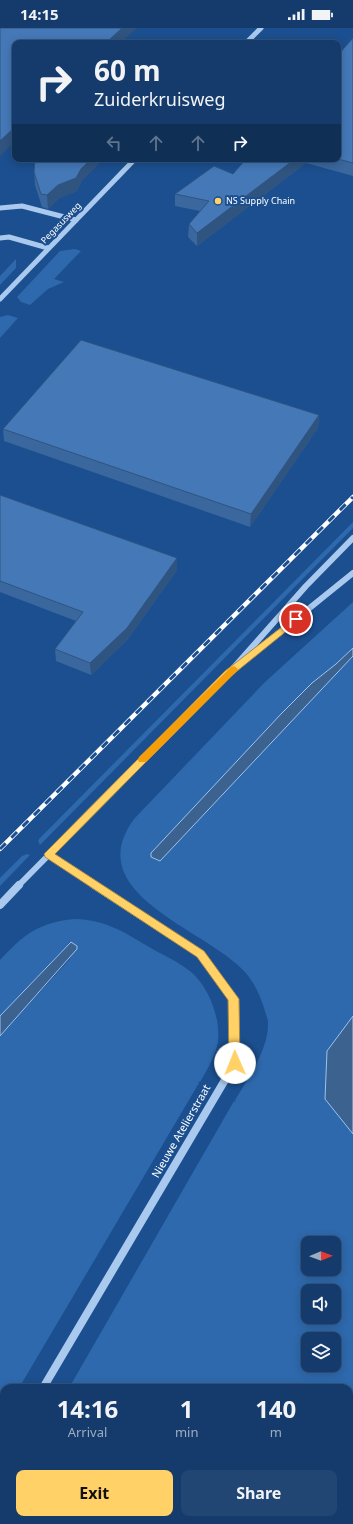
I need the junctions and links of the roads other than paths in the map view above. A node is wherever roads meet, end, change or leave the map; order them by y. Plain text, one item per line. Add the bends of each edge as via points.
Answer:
1 (261, 28) edge
2 (249, 40) edge
3 (131, 162) edge
4 (0, 208) edge
5 (76, 220) junction
6 (0, 238) edge
7 (48, 248) junction
8 (0, 299) edge
9 (353, 538) edge
10 (353, 573) edge
11 (228, 674) junction
12 (48, 854) junction
13 (0, 905) edge
14 (45, 1384) edge

1 - 2 street
3 - 5 street, Pegasusweg
4 - 5 street via 22,206
5 - 7 street, Pegasusweg
6 - 7 street via 9,237
7 - 8 street, Pegasusweg
9 - 11 street via 306,586
10 - 11 street
11 - 12 street
12 - 13 street
12 - 14 street, Nieuwe Atelierstraat via 200,954 234,999 235,1063

